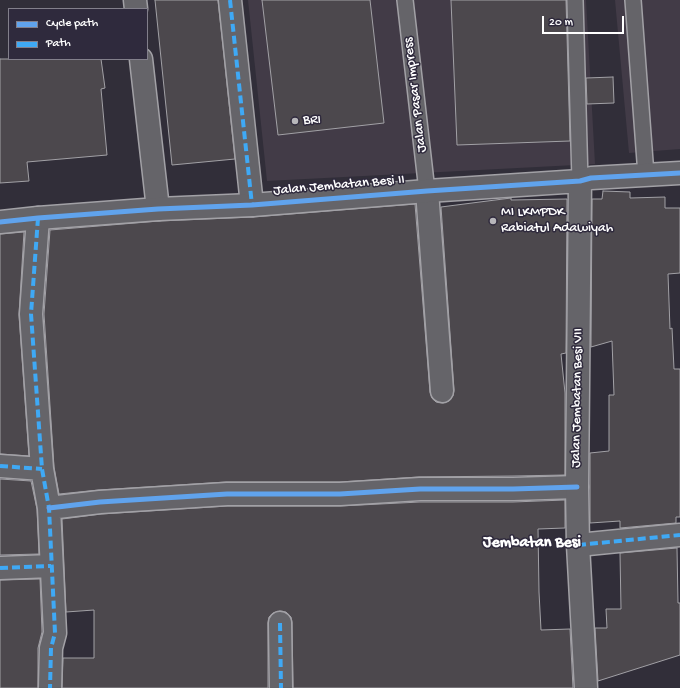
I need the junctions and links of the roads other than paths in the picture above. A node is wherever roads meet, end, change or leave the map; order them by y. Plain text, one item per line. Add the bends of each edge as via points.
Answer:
1 (230, 0) edge
2 (405, 0) edge
3 (575, 0) edge
4 (634, 0) edge
5 (141, 60) edge
6 (680, 173) edge
7 (646, 175) junction
8 (580, 181) junction
9 (427, 191) junction
10 (252, 205) junction
11 (158, 209) junction
12 (38, 218) junction
13 (0, 222) edge
14 (442, 391) dead end
15 (0, 466) edge
16 (42, 470) junction
17 (577, 487) junction
18 (49, 508) junction
19 (680, 535) edge
20 (578, 545) junction
21 (51, 566) junction
22 (0, 568) edge
23 (280, 623) dead end
24 (50, 688) edge
25 (281, 688) edge
26 (586, 688) edge

1 - 10 street
2 - 9 lane, Jalan Pasar Impress
3 - 8 lane
4 - 7 lane
5 - 11 street
6 - 7 street, Jalan Jembatan Besi II
7 - 8 street, Jalan Jembatan Besi II
8 - 9 street, Jalan Jembatan Besi II
8 - 17 street, Jalan Jembatan Besi VII
9 - 10 street, Jalan Jembatan Besi II
9 - 14 street
10 - 11 street, Jalan Jembatan Besi II
11 - 12 street, Jalan Jembatan Besi II
12 - 13 street, Jalan Jembatan Besi II
12 - 16 street via 31,314
15 - 16 street
16 - 18 street
17 - 18 street via 513,490 420,489 340,494 227,494
17 - 20 street, Jalan Jembatan Besi VII
18 - 21 street
19 - 20 street
20 - 26 street, Jalan Jembatan Besi VII
21 - 22 street
21 - 24 street via 54,633
23 - 25 street

